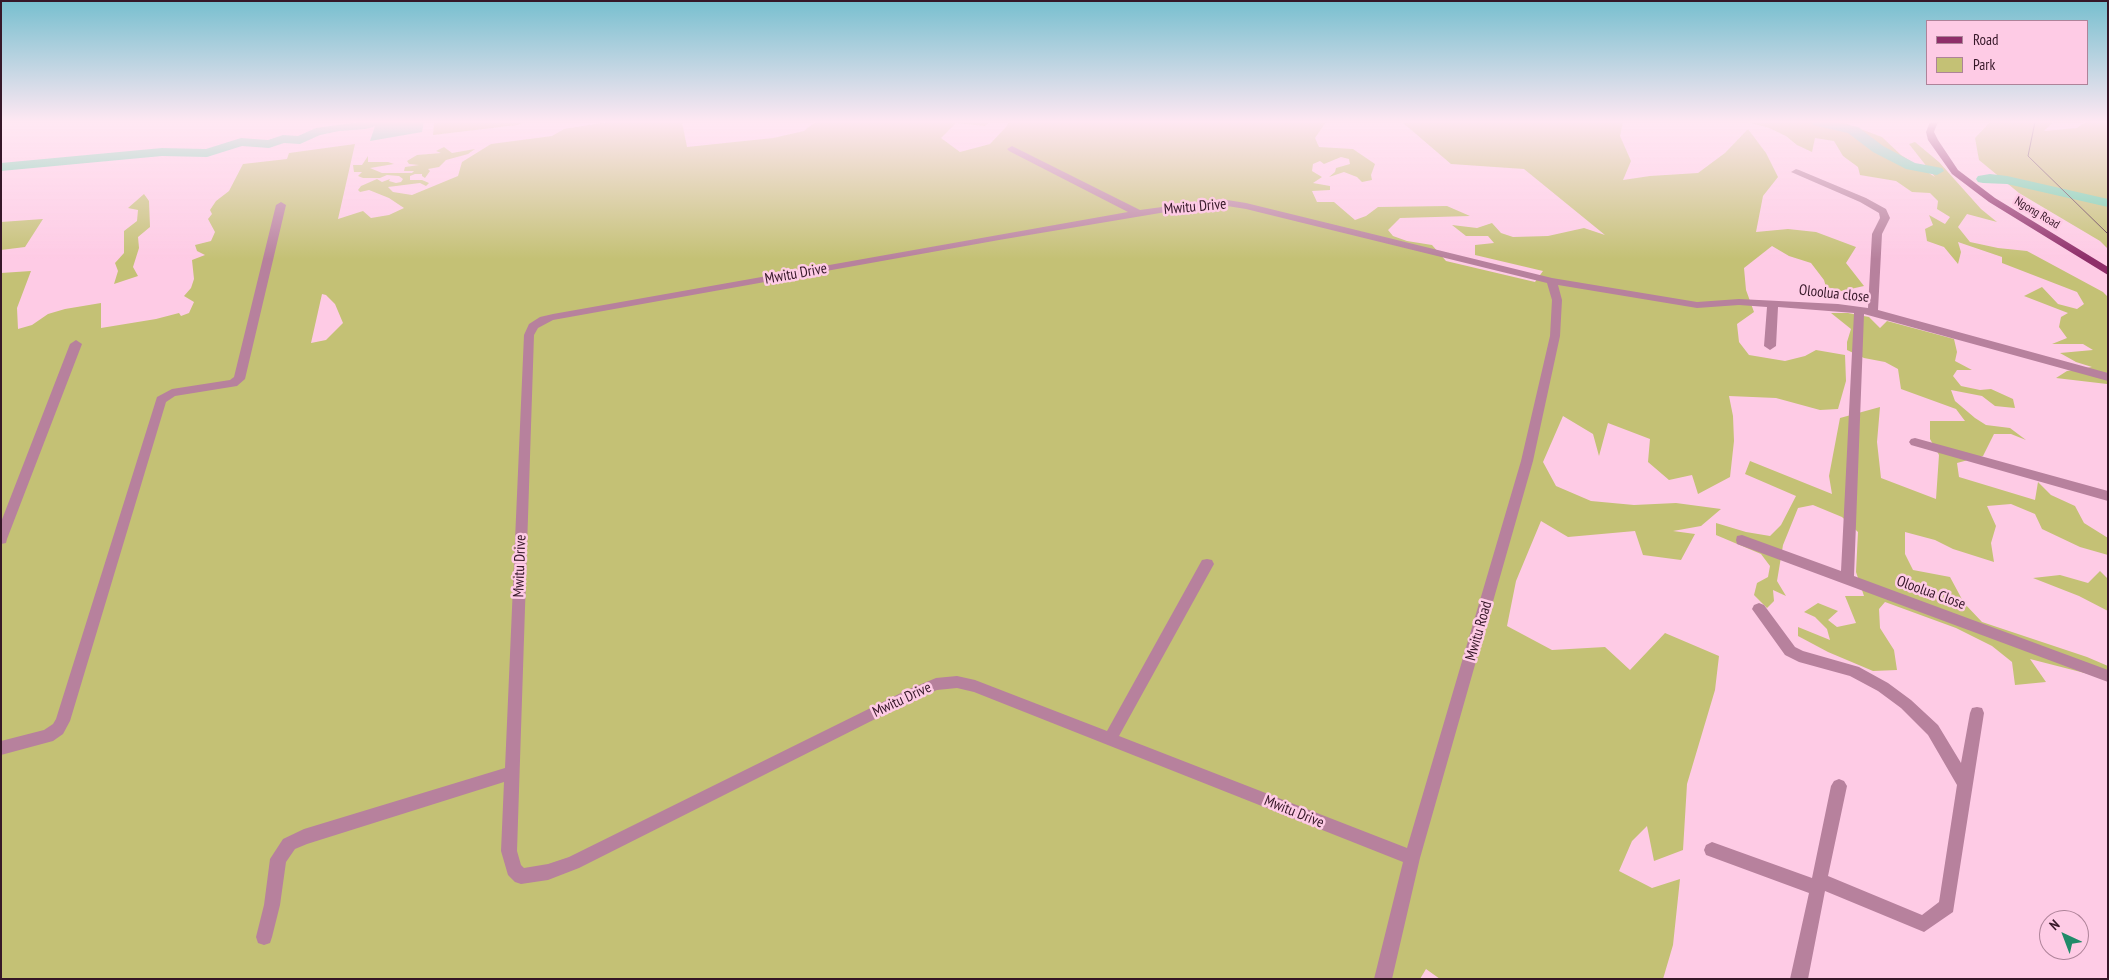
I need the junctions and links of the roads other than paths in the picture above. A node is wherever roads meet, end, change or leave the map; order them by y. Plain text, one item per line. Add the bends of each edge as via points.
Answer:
1 (1048, 168) edge
2 (1952, 168) edge
3 (1796, 172) dead end
4 (281, 205) dead end
5 (1137, 214) junction
6 (2108, 272) edge
7 (1552, 281) junction
8 (1773, 304) junction
9 (1859, 310) junction
10 (1873, 312) junction
11 (76, 344) dead end
12 (1770, 346) dead end
13 (2108, 376) edge
14 (1915, 442) dead end
15 (2108, 496) edge
16 (1, 539) edge
17 (1742, 540) dead end
18 (1207, 564) dead end
19 (1848, 580) junction
20 (1759, 609) dead end
21 (2108, 676) edge
22 (1977, 713) dead end
23 (1110, 739) junction
24 (1, 748) edge
25 (512, 773) junction
26 (1839, 786) dead end
27 (1964, 786) junction
28 (1712, 850) dead end
29 (1412, 858) junction
30 (1819, 884) junction
31 (264, 937) dead end
32 (1383, 979) edge
33 (1799, 979) edge

1 - 5 street
2 - 6 main road, Ngong Road via 1992,200
3 - 10 street via 1877,207 1886,215 1877,234
4 - 24 street via 240,379 232,384 172,393 161,400 63,721 48,736
5 - 7 street, Mwitu Drive via 1221,202 1246,206
5 - 25 street, Mwitu Drive via 554,317 536,323 529,334
7 - 8 street, Oloolua close via 1681,304
7 - 29 street, Mwitu Road via 1557,300 1555,336 1527,462
8 - 9 street, Oloolua close
8 - 12 street
9 - 10 street, Oloolua close
9 - 19 street
10 - 13 street, Oloolua close
11 - 16 street
14 - 15 street
17 - 19 street, Oloolua Close
18 - 23 street
19 - 21 street, Oloolua Close
20 - 27 street via 1790,651 1854,671 1884,687 1906,704 1933,730
22 - 27 street
23 - 25 street, Mwitu Drive via 975,686 957,682 936,684 573,863 548,872 522,876 514,869 509,851
23 - 29 street, Mwitu Drive
25 - 31 street via 289,844 278,859
26 - 30 street
27 - 30 street via 1947,906 1924,924
28 - 30 street
29 - 32 street, Mwitu Road
30 - 33 street

